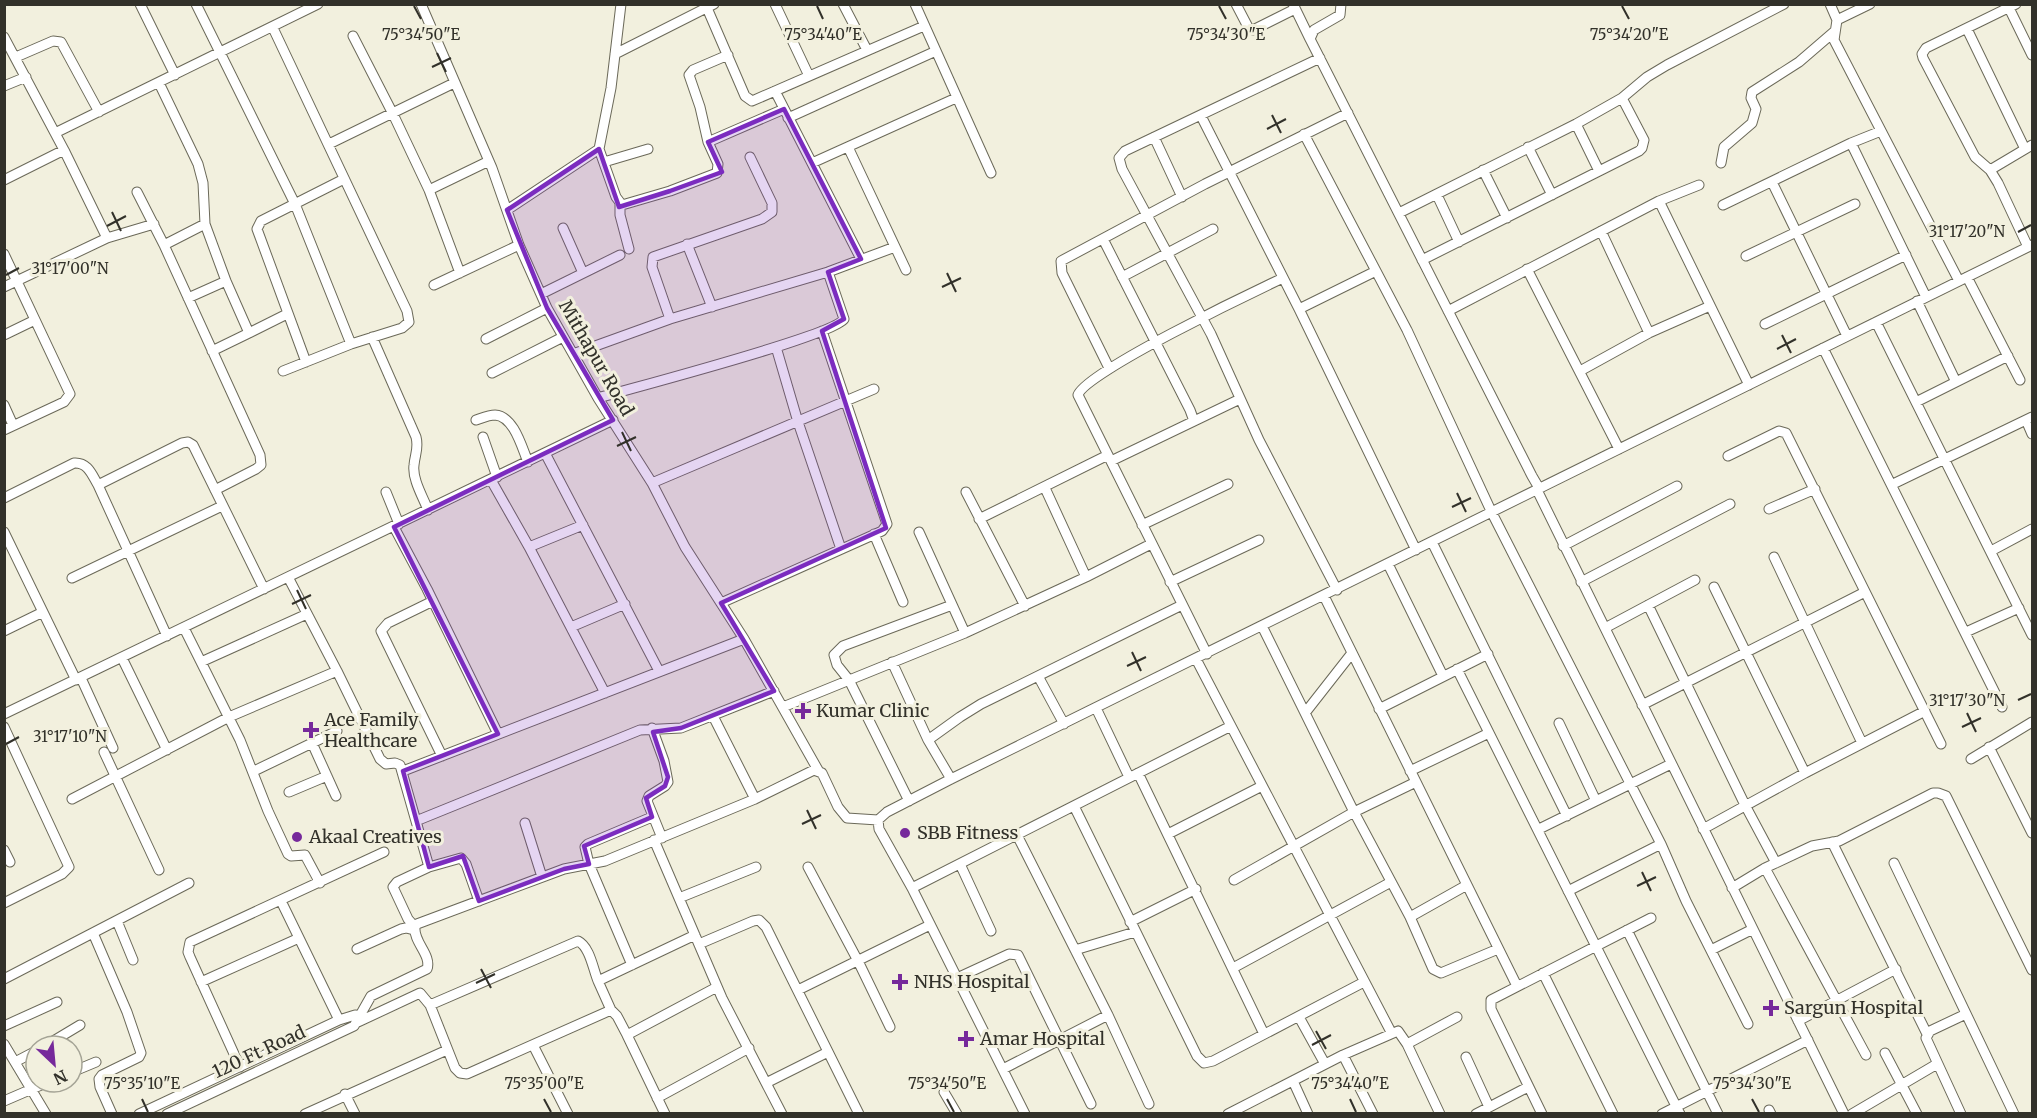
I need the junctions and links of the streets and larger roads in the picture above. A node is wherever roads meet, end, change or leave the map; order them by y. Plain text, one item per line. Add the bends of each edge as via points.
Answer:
1 (140, 4) edge
2 (196, 4) edge
3 (318, 4) edge
4 (421, 4) edge
5 (621, 4) edge
6 (775, 4) edge
7 (843, 4) edge
8 (915, 4) edge
9 (1236, 4) edge
10 (1341, 4) edge
11 (1784, 4) edge
12 (1830, 4) edge
13 (1870, 4) edge
14 (2012, 6) edge
15 (705, 7) edge
16 (1294, 7) edge
17 (1838, 20) junction
18 (924, 26) junction
19 (273, 28) junction
20 (1967, 29) junction
21 (1835, 31) junction
22 (353, 36) dead end
23 (4, 37) edge
24 (1310, 39) junction
25 (867, 50) junction
26 (936, 51) junction
27 (220, 53) junction
28 (615, 54) junction
29 (728, 55) junction
30 (2032, 55) edge
31 (16, 57) junction
32 (1320, 58) junction
33 (175, 75) junction
34 (809, 76) junction
35 (26, 77) junction
36 (159, 83) junction
37 (454, 83) junction
38 (4, 86) edge
39 (775, 91) junction
40 (956, 98) junction
41 (1622, 98) junction
42 (99, 112) junction
43 (786, 113) junction
44 (1348, 113) junction
45 (393, 114) junction
46 (1201, 116) junction
47 (1576, 124) junction
48 (1881, 131) junction
49 (55, 133) junction
50 (1304, 134) junction
51 (1154, 137) junction
52 (708, 142) junction
53 (1851, 143) junction
54 (329, 144) junction
55 (848, 147) junction
56 (1528, 147) junction
57 (2029, 147) edge
58 (648, 149) dead end
59 (64, 150) junction
60 (599, 150) junction
61 (750, 157) dead end
62 (489, 161) junction
63 (604, 162) junction
64 (812, 163) junction
65 (1720, 163) dead end
66 (1483, 170) junction
67 (1990, 170) junction
68 (1599, 171) junction
69 (1230, 172) junction
70 (991, 173) dead end
71 (344, 179) junction
72 (4, 180) edge
73 (1772, 182) junction
74 (1699, 185) dead end
75 (429, 190) junction
76 (137, 192) dead end
77 (1437, 195) junction
78 (1552, 195) junction
79 (1182, 197) junction
80 (1659, 201) junction
81 (295, 204) junction
82 (620, 204) junction
83 (1855, 204) dead end
84 (1723, 205) dead end
85 (507, 210) junction
86 (1399, 213) junction
87 (1148, 215) junction
88 (1507, 218) junction
89 (154, 224) junction
90 (205, 224) junction
91 (563, 228) dead end
92 (1213, 229) dead end
93 (1601, 231) junction
94 (1797, 233) junction
95 (107, 238) junction
96 (1103, 239) junction
97 (1459, 242) junction
98 (687, 244) junction
99 (164, 245) junction
100 (519, 245) junction
101 (2030, 246) edge
102 (895, 247) junction
103 (629, 249) dead end
104 (1168, 253) junction
105 (4, 254) edge
106 (620, 255) dead end
107 (1906, 255) junction
108 (1746, 256) dead end
109 (861, 259) junction
110 (1422, 260) junction
111 (1527, 269) junction
112 (906, 270) dead end
113 (1376, 271) junction
114 (828, 272) junction
115 (460, 273) junction
116 (583, 273) junction
117 (1122, 277) junction
118 (1283, 278) junction
119 (1963, 279) junction
120 (17, 281) junction
121 (226, 281) junction
122 (434, 285) dead end
123 (4, 287) edge
124 (541, 294) junction
125 (1827, 294) junction
126 (188, 298) junction
127 (1922, 299) junction
128 (1710, 306) junction
129 (712, 307) junction
130 (547, 308) junction
131 (1299, 309) junction
132 (1448, 311) junction
133 (287, 314) junction
134 (1202, 317) junction
135 (670, 319) junction
136 (36, 320) junction
137 (1876, 322) junction
138 (1765, 324) dead end
139 (822, 331) junction
140 (249, 333) junction
141 (1649, 333) junction
142 (4, 335) edge
143 (1847, 336) junction
144 (372, 337) junction
145 (563, 337) junction
146 (486, 339) dead end
147 (1155, 343) junction
148 (351, 344) junction
149 (776, 347) junction
150 (1823, 348) junction
151 (212, 351) junction
152 (573, 354) junction
153 (2008, 356) junction
154 (306, 362) junction
155 (1109, 368) junction
156 (283, 371) dead end
157 (1580, 371) junction
158 (492, 373) dead end
159 (2020, 381) dead end
160 (1956, 382) junction
161 (1749, 385) junction
162 (874, 389) dead end
163 (598, 398) junction
164 (1240, 399) junction
165 (845, 402) junction
166 (1917, 402) junction
167 (4, 405) edge
168 (2029, 419) edge
169 (476, 420) dead end
170 (613, 420) junction
171 (1194, 421) junction
172 (798, 422) junction
173 (9, 427) edge
174 (2032, 434) edge
175 (483, 437) dead end
176 (1619, 449) junction
177 (545, 453) junction
178 (1728, 456) dead end
179 (1109, 458) junction
180 (1946, 459) junction
181 (528, 462) junction
182 (494, 478) junction
183 (652, 483) junction
184 (1228, 484) dead end
185 (1893, 484) junction
186 (98, 485) junction
187 (1677, 486) dead end
188 (1045, 488) junction
189 (1538, 489) junction
190 (1815, 489) junction
191 (214, 490) junction
192 (386, 492) dead end
193 (966, 492) dead end
194 (4, 498) edge
195 (1730, 504) dead end
196 (222, 506) junction
197 (1769, 509) dead end
198 (428, 510) junction
199 (1492, 513) junction
200 (979, 519) junction
201 (396, 525) junction
202 (584, 525) junction
203 (1142, 525) junction
204 (2032, 531) edge
205 (4, 532) edge
206 (919, 532) dead end
207 (874, 534) junction
208 (1259, 540) dead end
209 (1432, 542) junction
210 (1151, 544) junction
211 (1563, 546) junction
212 (529, 547) junction
213 (842, 549) junction
214 (1416, 550) junction
215 (128, 551) junction
216 (1991, 551) junction
217 (15, 554) junction
218 (1774, 557) dead end
219 (4, 559) edge
220 (1388, 564) junction
221 (288, 577) junction
222 (1086, 577) junction
223 (72, 578) dead end
224 (1695, 580) dead end
225 (1170, 582) junction
226 (1581, 582) junction
227 (1714, 587) dead end
228 (264, 589) junction
229 (1336, 590) junction
230 (1865, 592) junction
231 (1323, 596) junction
232 (433, 601) junction
233 (903, 602) dead end
234 (721, 603) junction
235 (625, 604) junction
236 (952, 605) junction
237 (1182, 605) junction
238 (1648, 605) junction
239 (1024, 606) junction
240 (2019, 608) junction
241 (43, 612) junction
242 (307, 614) junction
243 (1804, 622) junction
244 (1262, 626) junction
245 (571, 627) junction
246 (184, 628) junction
247 (1605, 628) junction
248 (4, 631) edge
249 (1966, 632) junction
250 (966, 633) junction
251 (167, 636) junction
252 (2032, 636) edge
253 (744, 639) junction
254 (1352, 653) junction
255 (1745, 653) junction
256 (1207, 654) junction
257 (1488, 654) junction
258 (122, 658) junction
259 (1196, 659) junction
260 (201, 662) junction
261 (892, 662) junction
262 (1457, 669) junction
263 (337, 671) junction
264 (659, 671) junction
265 (1038, 676) junction
266 (1443, 676) junction
267 (78, 679) junction
268 (849, 680) junction
269 (1685, 683) junction
270 (774, 691) junction
271 (605, 693) junction
272 (1642, 705) junction
273 (783, 707) junction
274 (2002, 707) dead end
275 (1096, 708) junction
276 (1379, 709) junction
277 (1925, 711) junction
278 (1305, 713) junction
279 (4, 714) edge
280 (713, 716) junction
281 (229, 717) junction
282 (1559, 723) dead end
283 (1064, 724) junction
284 (2032, 725) edge
285 (1231, 726) junction
286 (4, 727) edge
287 (652, 728) junction
288 (337, 731) dead end
289 (1489, 733) junction
290 (498, 734) junction
291 (928, 740) junction
292 (312, 743) junction
293 (1862, 743) junction
294 (1941, 744) dead end
295 (1989, 747) junction
296 (167, 750) junction
297 (442, 756) junction
298 (1971, 759) dead end
299 (1671, 764) junction
300 (818, 770) junction
301 (254, 771) junction
302 (402, 771) junction
303 (1410, 771) junction
304 (1805, 773) junction
305 (1134, 775) junction
306 (327, 776) junction
307 (115, 778) junction
308 (951, 779) junction
309 (1416, 783) junction
310 (1630, 784) junction
311 (1262, 786) junction
312 (289, 792) dead end
313 (336, 796) dead end
314 (72, 799) dead end
315 (755, 799) junction
316 (909, 801) junction
317 (1596, 801) junction
318 (1745, 805) junction
319 (1074, 806) junction
320 (1354, 812) junction
321 (1567, 816) junction
322 (652, 817) junction
323 (878, 820) junction
324 (416, 821) junction
325 (525, 823) dead end
326 (1703, 828) junction
327 (1539, 829) junction
328 (2032, 833) edge
329 (1168, 834) junction
330 (1017, 835) junction
331 (658, 839) junction
332 (1832, 842) junction
333 (1661, 844) junction
334 (1293, 847) junction
335 (4, 850) edge
336 (384, 852) dead end
337 (10, 862) dead end
338 (1776, 863) junction
339 (1894, 863) dead end
340 (589, 864) junction
341 (960, 864) junction
342 (429, 867) junction
343 (756, 867) dead end
344 (808, 867) dead end
345 (1765, 868) junction
346 (159, 870) dead end
347 (542, 877) junction
348 (1234, 880) dead end
349 (1391, 882) junction
350 (189, 883) dead end
351 (320, 883) junction
352 (1467, 885) junction
353 (912, 888) junction
354 (1732, 888) junction
355 (1196, 889) junction
356 (1568, 891) junction
357 (679, 898) junction
358 (281, 901) junction
359 (479, 901) junction
360 (4, 903) edge
361 (1329, 916) junction
362 (1410, 917) junction
363 (1651, 918) dead end
364 (117, 921) junction
365 (1130, 922) junction
366 (930, 925) junction
367 (414, 928) junction
368 (1627, 930) junction
369 (1753, 930) junction
370 (991, 931) dead end
371 (1135, 932) junction
372 (93, 933) junction
373 (299, 938) junction
374 (697, 939) junction
375 (1595, 947) junction
376 (357, 949) dead end
377 (1498, 949) junction
378 (1075, 950) junction
379 (1711, 950) junction
380 (133, 960) dead end
381 (858, 961) junction
382 (632, 965) junction
383 (1233, 968) junction
384 (1896, 969) junction
385 (2032, 970) edge
386 (1543, 972) junction
387 (957, 978) junction
388 (4, 979) edge
389 (598, 981) junction
390 (201, 982) junction
391 (1364, 982) junction
392 (1517, 986) junction
393 (717, 987) junction
394 (798, 990) junction
395 (1836, 1000) junction
396 (57, 1002) dead end
397 (430, 1005) junction
398 (611, 1010) junction
399 (1966, 1014) junction
400 (1108, 1015) junction
401 (1299, 1017) junction
402 (1458, 1017) dead end
403 (359, 1019) junction
404 (339, 1020) junction
405 (1798, 1021) junction
406 (1748, 1024) dead end
407 (80, 1025) dead end
408 (4, 1026) edge
409 (890, 1027) dead end
410 (1391, 1032) junction
411 (65, 1034) edge
412 (1264, 1034) junction
413 (1927, 1034) junction
414 (627, 1035) junction
415 (1060, 1040) junction
416 (1808, 1040) junction
417 (1407, 1044) junction
418 (533, 1045) junction
419 (6, 1048) edge
420 (749, 1048) junction
421 (447, 1050) junction
422 (828, 1052) junction
423 (1886, 1053) dead end
424 (1343, 1055) junction
425 (1866, 1055) dead end
426 (24, 1057) edge
427 (1466, 1057) dead end
428 (15, 1062) junction
429 (96, 1062) dead end
430 (1325, 1064) junction
431 (1937, 1064) junction
432 (84, 1067) edge
433 (240, 1067) junction
434 (1003, 1069) junction
435 (24, 1078) edge
436 (1293, 1081) junction
437 (766, 1083) junction
438 (1903, 1085) junction
439 (1528, 1087) junction
440 (1706, 1091) junction
441 (24, 1092) edge
442 (944, 1092) dead end
443 (33, 1094) edge
444 (345, 1094) junction
445 (657, 1098) junction
446 (4, 1101) edge
447 (1091, 1104) dead end
448 (1149, 1104) dead end
449 (1489, 1107) junction
450 (1245, 1110) edge
451 (1678, 1110) edge
452 (46, 1113) edge
453 (112, 1113) edge
454 (139, 1113) edge
455 (167, 1113) edge
456 (305, 1113) edge
457 (355, 1113) edge
458 (568, 1113) edge
459 (665, 1113) edge
460 (782, 1113) edge
461 (859, 1113) edge
462 (957, 1113) edge
463 (1025, 1113) edge
464 (1228, 1113) edge
465 (1308, 1113) edge
466 (1373, 1113) edge
467 (1440, 1113) edge
468 (1476, 1113) edge
469 (1542, 1113) edge
470 (1613, 1113) edge
471 (1662, 1113) edge
472 (1718, 1113) edge
473 (1844, 1113) edge
474 (1852, 1113) edge
475 (1917, 1113) edge
476 (1961, 1113) edge
477 (2014, 1113) edge

1 - 33 street
2 - 27 street
3 - 19 street
4 - 37 street, Mithapur Road
5 - 28 street
6 - 34 street
7 - 25 street
8 - 18 street
9 - 16 street via 1253,30
10 - 24 street via 1340,15 1314,30
11 - 41 street via 1667,65
12 - 17 street
13 - 17 street
14 - 20 street
14 - 30 street
15 - 28 street
15 - 29 street
16 - 24 street
17 - 21 street
18 - 25 street
18 - 26 street
19 - 27 street
19 - 54 street
20 - 57 street
20 - 67 street via 1926,48 1922,54 1975,157
21 - 48 street via 1837,47
21 - 65 street via 1792,67 1752,92 1756,109 1752,123 1725,147
22 - 45 street
23 - 31 street
24 - 32 street
25 - 34 street
26 - 40 street
26 - 43 street
27 - 33 street
27 - 81 street
28 - 60 street
29 - 39 street via 748,99 759,99
29 - 52 street via 689,75
31 - 35 street
31 - 42 street via 53,40 61,42
32 - 44 street
32 - 46 street
33 - 36 street
34 - 39 street
35 - 38 street
35 - 49 street
36 - 42 street
36 - 90 street via 198,164
37 - 45 street
37 - 62 street, Mithapur Road
39 - 43 street
40 - 55 street
40 - 70 street
41 - 47 street
41 - 68 street via 1644,144 1639,151
42 - 49 street
43 - 52 street
43 - 64 street
44 - 50 street
44 - 86 street
45 - 54 street
45 - 75 street
46 - 51 street
46 - 69 street
47 - 56 street
47 - 68 street
48 - 53 street
48 - 119 street
49 - 59 street
50 - 69 street
50 - 113 street
51 - 79 street
51 - 87 street via 1119,158
52 - 82 street via 718,164 717,173
53 - 73 street
53 - 107 street
54 - 71 street
55 - 64 street
55 - 102 street
56 - 66 street
56 - 78 street
57 - 67 street
58 - 63 street
59 - 72 street
59 - 95 street
60 - 63 street
60 - 85 street
61 - 98 street via 772,203 772,212 762,219
62 - 75 street
62 - 85 street, Mithapur Road
63 - 82 street
64 - 109 street
66 - 77 street
66 - 88 street
67 - 101 street
68 - 78 street
69 - 79 street
69 - 118 street
71 - 81 street
71 - 144 street via 409,322
73 - 84 street
73 - 94 street
74 - 80 street
75 - 115 street
76 - 89 street
77 - 86 street
77 - 97 street
78 - 88 street
79 - 87 street
80 - 93 street
80 - 128 street
81 - 133 street via 261,221 257,230
81 - 148 street
82 - 103 street
83 - 94 street
85 - 100 street, Mithapur Road
86 - 110 street
87 - 96 street
87 - 104 street
88 - 97 street
89 - 95 street
89 - 99 street
90 - 99 street
90 - 121 street
91 - 116 street
92 - 104 street
93 - 111 street
93 - 141 street
94 - 108 street
94 - 125 street
95 - 120 street
96 - 117 street
96 - 155 street via 1060,264
97 - 110 street
98 - 129 street
98 - 135 street via 658,254 651,262
99 - 126 street
100 - 115 street
100 - 124 street, Mithapur Road
101 - 119 street
102 - 109 street
102 - 112 street
104 - 117 street
104 - 134 street
105 - 120 street
106 - 116 street
107 - 125 street
107 - 127 street
109 - 114 street
110 - 132 street
111 - 132 street
111 - 157 street
113 - 131 street
113 - 199 street
114 - 129 street
114 - 139 street via 844,319
115 - 122 street
116 - 124 street
117 - 147 street
118 - 131 street
118 - 134 street
119 - 127 street
119 - 153 street
120 - 123 street
120 - 136 street
121 - 126 street
121 - 140 street
124 - 130 street, Mithapur Road
125 - 138 street
125 - 143 street
126 - 151 street
127 - 137 street
127 - 160 street
128 - 141 street
128 - 161 street
129 - 135 street
130 - 145 street, Mithapur Road
130 - 146 street
131 - 214 street
132 - 189 street
133 - 140 street
133 - 154 street
134 - 147 street
134 - 164 street
135 - 152 street
136 - 142 street
136 - 173 street via 70,394 64,402
137 - 143 street
137 - 166 street
139 - 149 street
139 - 165 street
140 - 151 street
141 - 157 street
143 - 150 street
144 - 148 street
144 - 198 street via 416,437 414,473
145 - 152 street, Mithapur Road
145 - 158 street
147 - 155 street
147 - 171 street
148 - 154 street
149 - 163 street
149 - 172 street
150 - 161 street
150 - 185 street
151 - 191 street via 262,461 256,470
152 - 163 street, Mithapur Road
153 - 159 street
153 - 160 street
154 - 156 street
155 - 179 street via 1083,386 1078,395
157 - 176 street
160 - 166 street
161 - 176 street
162 - 165 street
163 - 170 street, Mithapur Road
164 - 171 street
164 - 229 street
165 - 172 street
165 - 207 street via 887,520 886,528
166 - 180 street
167 - 173 street
168 - 174 street
168 - 180 street
169 - 181 street via 495,415 503,418 515,429
170 - 177 street
170 - 183 street, Mithapur Road
171 - 179 street
172 - 183 street
172 - 213 street
175 - 182 street
176 - 189 street
177 - 181 street
177 - 202 street
178 - 190 street via 1784,431
179 - 188 street
179 - 203 street
180 - 185 street
180 - 216 street
181 - 182 street
182 - 198 street
182 - 212 street
183 - 234 street, Mithapur Road via 685,548
184 - 203 street
185 - 249 street
186 - 191 street via 188,442
186 - 194 street via 81,463
186 - 215 street
187 - 211 street
188 - 200 street
188 - 222 street
189 - 199 street
189 - 211 street
190 - 197 street
190 - 230 street
191 - 196 street
192 - 201 street
193 - 200 street
195 - 226 street
196 - 215 street
196 - 228 street
198 - 201 street
199 - 209 street
199 - 310 street
200 - 239 street
201 - 221 street
201 - 232 street
202 - 212 street
202 - 235 street
203 - 210 street
204 - 216 street
205 - 217 street
206 - 236 street
207 - 213 street
207 - 233 street
208 - 225 street
209 - 214 street
209 - 257 street
210 - 222 street
210 - 225 street
211 - 226 street
212 - 245 street
213 - 234 street
214 - 220 street
215 - 223 street
215 - 251 street
216 - 240 street
217 - 219 street
217 - 241 street
218 - 243 street
220 - 229 street
220 - 266 street
221 - 228 street
221 - 242 street
222 - 239 street
224 - 238 street
225 - 237 street
226 - 247 street
227 - 255 street
228 - 246 street
229 - 231 street
230 - 243 street
230 - 277 street
231 - 244 street
231 - 254 street
232 - 290 street
232 - 297 street via 381,631
234 - 253 street, Mithapur Road
235 - 245 street
235 - 264 street
236 - 250 street
236 - 268 street via 843,646 834,655
237 - 256 street
237 - 265 street
238 - 247 street
238 - 269 street
239 - 250 street
240 - 249 street
240 - 252 street
241 - 248 street
241 - 267 street
242 - 260 street
242 - 263 street
243 - 255 street
243 - 293 street
244 - 256 street
244 - 278 street
245 - 271 street
246 - 251 street
246 - 260 street
247 - 272 street
249 - 274 street
250 - 261 street
251 - 258 street
253 - 264 street
253 - 270 street, Mithapur Road
254 - 276 street
254 - 278 street
255 - 269 street
255 - 304 street
256 - 259 street
257 - 262 street
257 - 321 street
258 - 267 street
258 - 296 street
259 - 275 street
259 - 285 street
260 - 281 street
261 - 268 street
261 - 291 street
262 - 266 street
262 - 289 street
263 - 281 street
263 - 302 street via 380,759 386,764 399,763
264 - 271 street
265 - 283 street
265 - 291 street via 970,710
266 - 276 street
267 - 279 street
267 - 307 street via 109,750
268 - 273 street
268 - 316 street
269 - 272 street
269 - 318 street
270 - 273 street, Mithapur Road
270 - 280 street
271 - 290 street
272 - 299 street
273 - 300 street, Mithapur Road
275 - 283 street
275 - 305 street
276 - 303 street
277 - 293 street
277 - 294 street
278 - 320 street
280 - 287 street via 681,728
280 - 315 street
281 - 296 street
281 - 301 street
282 - 317 street
283 - 308 street
284 - 295 street
285 - 305 street
285 - 311 street
286 - 360 street via 69,867
287 - 322 street via 668,777 665,786 649,796
287 - 324 street
288 - 292 street
289 - 303 street
289 - 327 street
290 - 297 street
291 - 308 street
292 - 301 street
292 - 306 street
293 - 304 street
295 - 298 street
295 - 328 street
296 - 307 street
297 - 302 street
299 - 310 street
299 - 326 street
300 - 315 street
300 - 323 street, Mithapur Road via 847,818
301 - 351 street via 288,854 304,855
302 - 324 street
303 - 309 street
304 - 318 street
305 - 319 street
305 - 329 street
306 - 312 street
306 - 313 street
307 - 314 street
307 - 346 street
308 - 316 street
309 - 320 street
309 - 352 street
310 - 317 street
310 - 333 street
311 - 329 street
311 - 334 street
315 - 331 street
316 - 323 street
317 - 321 street
318 - 326 street
318 - 338 street
319 - 330 street
319 - 365 street
320 - 334 street
320 - 349 street
321 - 327 street
322 - 331 street
322 - 340 street via 588,844 585,850
323 - 353 street via 879,829
324 - 342 street
325 - 347 street
326 - 354 street
327 - 356 street
329 - 355 street
330 - 341 street
330 - 378 street
331 - 340 street
331 - 357 street
332 - 338 street via 1812,846
332 - 384 street
332 - 385 street via 1933,793 1946,796
333 - 356 street
333 - 379 street
334 - 348 street
334 - 361 street
335 - 337 street
336 - 351 street
338 - 345 street
339 - 399 street
340 - 347 street
340 - 382 street
341 - 353 street
341 - 370 street
342 - 359 street via 461,858
342 - 367 street via 393,886
343 - 357 street
344 - 381 street
345 - 354 street
345 - 395 street
347 - 359 street
349 - 361 street
349 - 362 street
350 - 364 street
351 - 358 street
352 - 362 street
352 - 377 street
353 - 366 street
354 - 369 street
355 - 365 street
355 - 383 street
356 - 375 street
357 - 374 street
358 - 373 street
358 - 390 street via 190,942 188,952
359 - 367 street
361 - 383 street
361 - 391 street
362 - 377 street via 1437,972
363 - 368 street
364 - 372 street
364 - 380 street
365 - 371 street
366 - 381 street
366 - 387 street
367 - 376 street via 401,929
367 - 403 street via 428,962 427,969 375,993 366,1001
368 - 375 street
368 - 440 street
369 - 379 street
369 - 405 street
371 - 378 street
371 - 412 street via 1199,1060 1214,1061
372 - 388 street
372 - 453 street via 141,1053 99,1079
373 - 390 street
373 - 404 street
374 - 382 street
374 - 393 street
374 - 394 street via 759,920
375 - 386 street
375 - 451 street
377 - 392 street
378 - 400 street
379 - 406 street
381 - 394 street
381 - 409 street
382 - 389 street
383 - 412 street
384 - 395 street
384 - 413 street
386 - 392 street
386 - 470 street
387 - 415 street via 1009,954 1018,955
387 - 434 street
389 - 397 street via 586,949 578,941
389 - 398 street
390 - 433 street
391 - 401 street
391 - 410 street
392 - 439 street via 1491,1000 1490,1005
393 - 414 street
393 - 420 street
394 - 422 street
395 - 405 street
395 - 425 street
396 - 408 street
397 - 403 street via 420,993
397 - 421 street
398 - 414 street
398 - 418 street
399 - 413 street
399 - 477 street
400 - 415 street
400 - 448 street
401 - 412 street
401 - 430 street
402 - 417 street
403 - 404 street via 355,1015
403 - 455 street, 120 Ft Road via 354,1026
404 - 433 street
405 - 416 street
407 - 411 street
410 - 417 street via 1400,1032
410 - 424 street
413 - 431 street
414 - 445 street
415 - 434 street
415 - 447 street
416 - 440 street
416 - 473 street
417 - 467 street
418 - 421 street via 467,1074 455,1068
418 - 458 street
419 - 428 street
420 - 437 street
420 - 445 street
421 - 444 street
422 - 437 street
422 - 461 street
423 - 438 street
424 - 430 street
424 - 466 street
426 - 428 street
427 - 449 street
428 - 435 street
429 - 432 street
430 - 436 street
431 - 438 street
431 - 476 street
433 - 454 street
434 - 463 street
436 - 450 street
436 - 465 street
437 - 460 street
438 - 474 street
438 - 475 street
439 - 449 street
439 - 469 street
440 - 451 street
440 - 472 street
441 - 446 street
442 - 462 street
443 - 452 street
444 - 456 street
444 - 457 street
445 - 459 street
449 - 468 street
450 - 464 street
451 - 471 street

